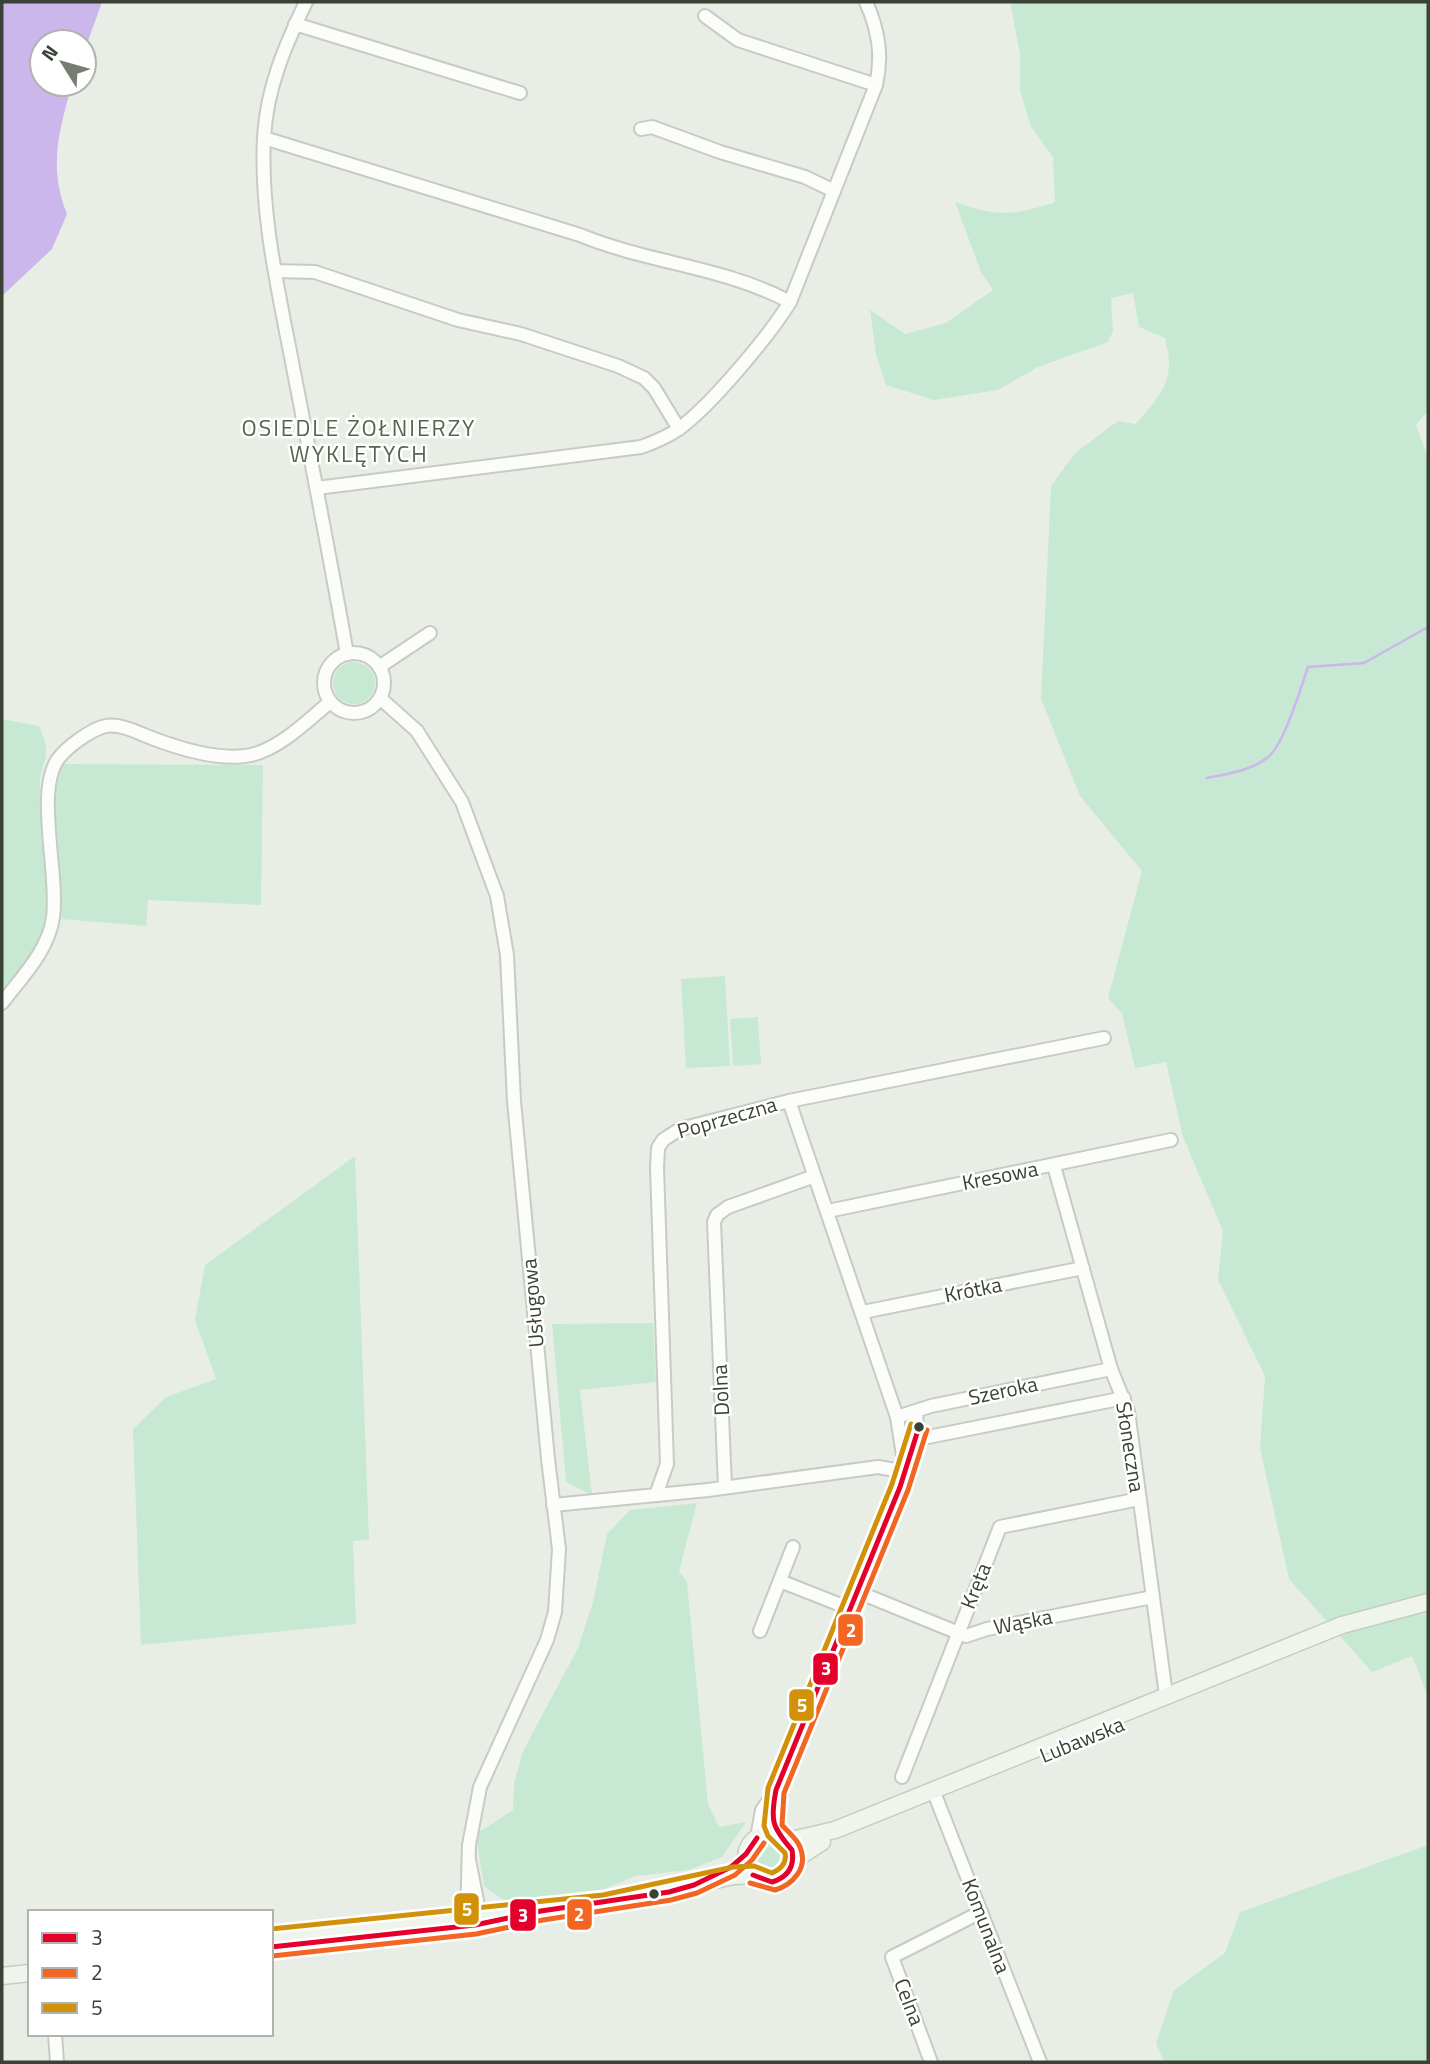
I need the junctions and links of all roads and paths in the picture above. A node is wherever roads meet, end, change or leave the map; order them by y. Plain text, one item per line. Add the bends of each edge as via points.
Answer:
1 (306, 2) edge
2 (866, 2) edge
3 (705, 16) dead end
4 (295, 24) junction
5 (876, 85) junction
6 (520, 93) dead end
7 (641, 129) dead end
8 (264, 138) junction
9 (834, 191) junction
10 (275, 271) junction
11 (790, 302) junction
12 (679, 429) junction
13 (317, 488) junction
14 (430, 634) dead end
15 (347, 654) junction
16 (379, 667) junction
17 (380, 698) junction
18 (330, 702) junction
19 (2, 1003) edge
20 (1104, 1038) dead end
21 (789, 1101) junction
22 (1171, 1140) dead end
23 (1054, 1166) junction
24 (812, 1177) junction
25 (828, 1211) junction
26 (1083, 1268) junction
27 (863, 1312) junction
28 (1111, 1369) junction
29 (1124, 1398) junction
30 (916, 1412) junction
31 (897, 1417) junction
32 (918, 1439) junction
33 (906, 1472) junction
34 (726, 1487) junction
35 (656, 1495) junction
36 (1139, 1499) junction
37 (553, 1505) junction
38 (793, 1547) dead end
39 (780, 1581) junction
40 (858, 1592) junction
41 (1153, 1597) junction
42 (1428, 1602) edge
43 (852, 1609) junction
44 (760, 1631) dead end
45 (958, 1634) junction
46 (1163, 1702) junction
47 (902, 1777) dead end
48 (776, 1790) junction
49 (935, 1795) junction
50 (757, 1838) junction
51 (783, 1839) junction
52 (746, 1854) junction
53 (794, 1860) junction
54 (753, 1875) junction
55 (694, 1885) junction
56 (981, 1912) junction
57 (474, 1919) junction
58 (273, 1938) edge
59 (273, 1947) edge
60 (28, 1964) edge
61 (2, 1967) edge
62 (28, 1973) edge
63 (2, 1976) edge
64 (55, 2036) edge
65 (57, 2062) edge
66 (932, 2062) edge
67 (1040, 2062) edge

1 - 4 street
2 - 5 street via 878,34
3 - 5 street via 738,40
4 - 6 street
4 - 8 street via 278,61
5 - 9 street
7 - 9 street via 652,127 805,177
8 - 10 street
8 - 11 street via 618,251 742,281
9 - 11 street
10 - 12 street via 315,272 458,320 586,354 644,378
10 - 13 street
11 - 12 street via 776,324
12 - 13 street via 641,447
13 - 15 street
14 - 16 street
15 - 16 street via 371,658
15 - 18 street via 331,663 324,676
16 - 17 street via 384,683
17 - 18 street via 358,713 343,712
17 - 37 street, Usługowa via 417,731 463,802 486,861 505,936 514,1101
18 - 19 street via 282,740 253,754 219,756 120,726 106,726 57,760 46,799 54,861 50,931 32,965
20 - 21 street, Poprzeczna
21 - 24 street
21 - 35 street, Poprzeczna via 680,1129 668,1134 658,1148 667,1464
22 - 23 street, Kresowa
23 - 25 street, Kresowa
23 - 26 street, Słoneczna
24 - 25 street
24 - 34 street, Dolna via 728,1207 714,1222
25 - 27 street
26 - 27 street, Krótka
26 - 28 street, Słoneczna
27 - 31 street
28 - 29 street, Słoneczna
28 - 30 street, Szeroka
29 - 32 street, Szeroka
29 - 36 street, Słoneczna
30 - 31 street, Szeroka
30 - 32 street
31 - 33 street
32 - 33 street
33 - 34 street via 878,1467
33 - 40 street
34 - 35 street
35 - 37 street
36 - 41 street, Słoneczna
36 - 45 street, Kręta via 1000,1527
37 - 57 street, Usługowa via 559,1549 555,1612 537,1667 483,1777 474,1810 470,1860
38 - 39 street
39 - 43 street
39 - 44 street
40 - 43 street
40 - 45 street
41 - 45 street, Wąska
41 - 46 street, Słoneczna
42 - 46 main road, Lubawska via 1371,1618
43 - 48 street
45 - 47 street, Kręta
46 - 49 main road, Lubawska
48 - 50 street via 762,1810
48 - 51 street via 772,1819
49 - 51 main road, Lubawska via 835,1830
49 - 53 main road, Lubawska via 848,1829 806,1849
49 - 56 street, Komunalna
50 - 51 main road via 768,1834
50 - 52 main road
51 - 53 main road
52 - 54 main road
52 - 55 main road
53 - 54 main road via 779,1881 765,1882
54 - 55 main road
55 - 57 main road via 604,1904
56 - 66 street, Celna via 892,1957
56 - 67 street, Komunalna
57 - 58 main road
57 - 59 main road
60 - 61 main road
62 - 63 main road
64 - 65 street

